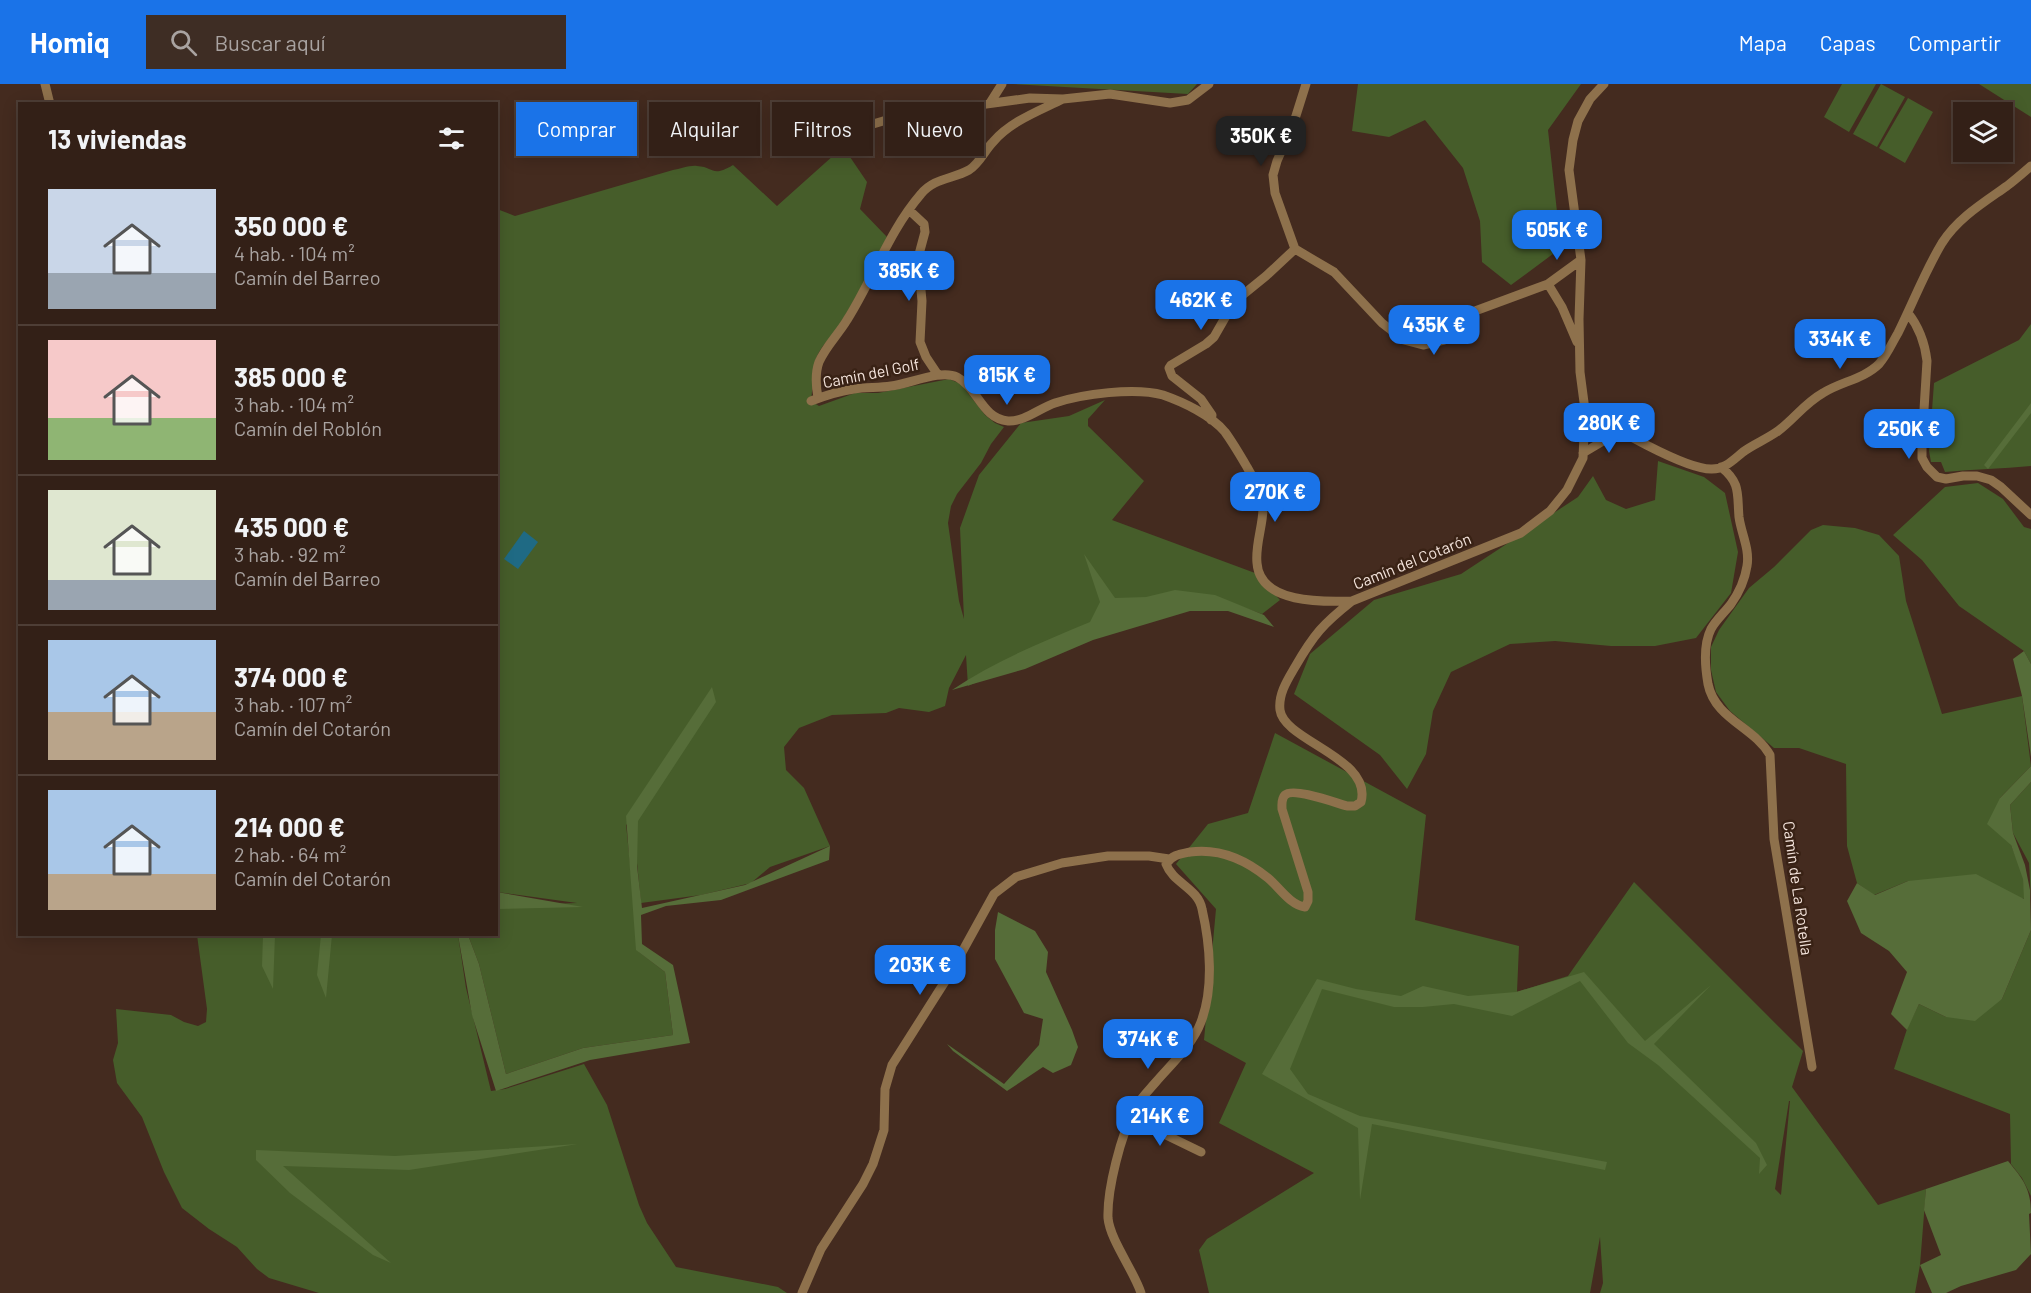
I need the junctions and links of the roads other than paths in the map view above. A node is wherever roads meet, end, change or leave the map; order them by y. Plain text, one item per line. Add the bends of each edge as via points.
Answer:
1 (45, 84) edge
2 (1002, 84) edge
3 (1209, 84) edge
4 (1306, 84) edge
5 (1604, 84) edge
6 (1063, 99) junction
7 (50, 102) edge
8 (990, 104) junction
9 (873, 124) edge
10 (2031, 166) edge
11 (909, 210) junction
12 (1295, 249) junction
13 (1581, 260) junction
14 (1548, 284) junction
15 (1908, 313) junction
16 (1580, 349) junction
17 (938, 375) junction
18 (1584, 410) junction
19 (1211, 420) junction
20 (1620, 431) junction
21 (1583, 453) junction
22 (1721, 468) junction
23 (2031, 515) edge
24 (1352, 602) junction
25 (1169, 859) junction
26 (1812, 1067) dead end
27 (1131, 1118) junction
28 (1201, 1152) dead end
29 (802, 1293) edge
30 (1141, 1293) edge

1 - 7 street
2 - 8 street
3 - 6 street via 1188,100 1170,103 1110,94
4 - 12 street via 1273,175 1275,193
5 - 13 street, Camín del Cotarón via 1578,121 1569,170
6 - 8 street via 1030,98
6 - 11 street via 1010,126 970,169 929,186
8 - 9 street via 941,116 900,116
10 - 15 street via 1965,216 1944,240
11 - 17 street via 924,224 918,258 920,342
11 - 17 street, Camín del Golf via 847,320 827,346 818,364 814,400
12 - 14 street via 1334,272 1382,323 1404,340 1423,345 1444,340 1475,311
12 - 19 street via 1234,302 1211,340 1169,368 1172,376 1207,406
13 - 14 street
13 - 16 street, Camín del Cotarón
14 - 16 street
15 - 22 street via 1886,355 1873,369 1826,390 1776,433
15 - 23 street via 1927,354 1922,442 1922,458 1927,467 1936,477 1977,476 1990,480
16 - 18 street, Camín del Cotarón
17 - 19 street, Camín del Golf via 963,381 987,411 1009,421 1056,403 1135,391 1161,395
18 - 20 street
18 - 21 street, Camín del Cotarón
19 - 24 street, Camín del Golf via 1230,439 1262,495 1256,562 1260,575 1272,588 1289,597
20 - 21 street
20 - 22 street via 1679,461 1710,470
21 - 24 street, Camín del Cotarón via 1567,490 1550,511 1521,533
22 - 26 street, Camín de La Rotella via 1736,485 1748,558 1744,578 1732,602 1706,640 1708,686 1722,710 1763,744 1770,755 1774,839
24 - 25 street, Camín del Cotarón via 1312,638 1283,689 1281,700 1284,719 1345,764 1363,795 1355,806 1298,792 1284,795 1282,809 1308,892 1305,907 1293,902 1248,865 1225,854 1202,851
25 - 27 street via 1168,870 1202,905 1209,962 1207,999 1191,1042 1153,1085
25 - 29 street via 1108,856 1062,863 1016,877 994,894 951,972 892,1065 885,1089 884,1130 873,1164 820,1248
27 - 28 street
27 - 30 street via 1108,1199 1108,1221

